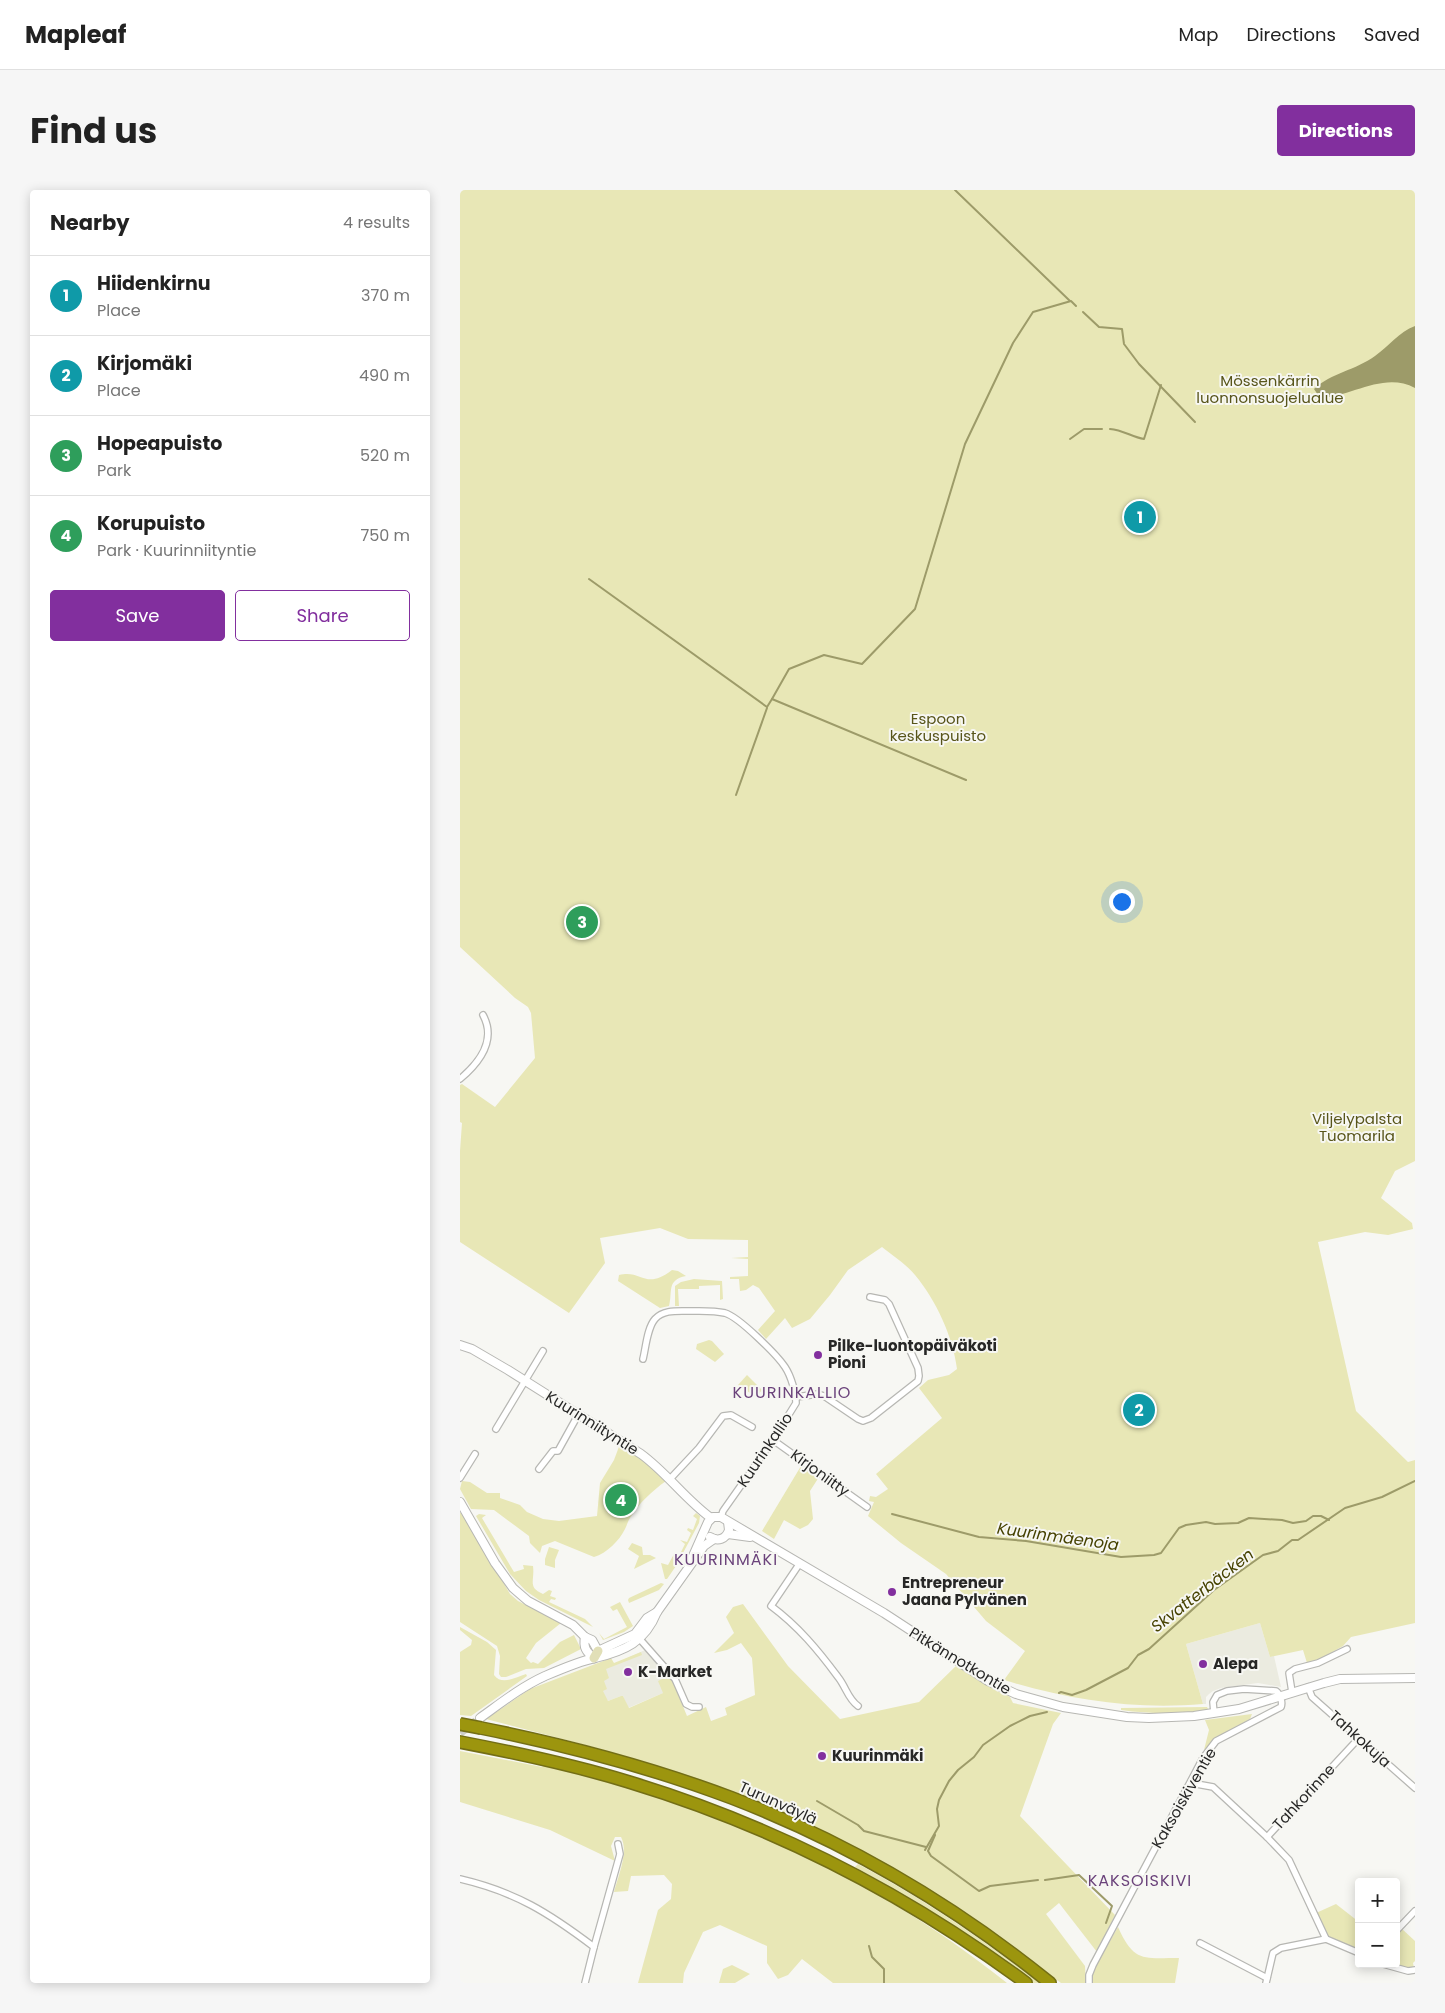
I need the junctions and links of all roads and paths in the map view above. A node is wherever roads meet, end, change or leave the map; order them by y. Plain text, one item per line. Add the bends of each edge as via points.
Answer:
1 (483, 1015) dead end
2 (460, 1079) edge
3 (870, 1297) dead end
4 (460, 1345) edge
5 (543, 1351) dead end
6 (643, 1359) dead end
7 (525, 1381) junction
8 (796, 1397) junction
9 (578, 1415) junction
10 (752, 1428) dead end
11 (496, 1429) dead end
12 (773, 1440) junction
13 (475, 1454) dead end
14 (539, 1469) dead end
15 (460, 1478) edge
16 (670, 1479) junction
17 (460, 1502) edge
18 (867, 1507) dead end
19 (721, 1517) junction
20 (711, 1518) junction
21 (728, 1522) junction
22 (706, 1526) junction
23 (728, 1534) junction
24 (714, 1539) junction
25 (762, 1540) junction
26 (800, 1563) junction
27 (689, 1565) junction
28 (637, 1636) junction
29 (1347, 1649) dead end
30 (596, 1654) junction
31 (1415, 1678) edge
32 (1308, 1687) junction
33 (1292, 1692) junction
34 (1280, 1696) junction
35 (858, 1706) dead end
36 (700, 1708) dead end
37 (1214, 1714) junction
38 (481, 1723) junction
39 (460, 1724) edge
40 (1359, 1738) junction
41 (460, 1742) edge
42 (1191, 1784) junction
43 (1415, 1788) edge
44 (1267, 1837) junction
45 (618, 1844) dead end
46 (460, 1879) edge
47 (1415, 1911) edge
48 (1400, 1927) edge
49 (954, 1934) junction
50 (1326, 1939) junction
51 (1200, 1943) dead end
52 (594, 1947) junction
53 (1355, 1951) edge
54 (1397, 1968) edge
55 (1415, 1970) edge
56 (1266, 1980) edge
57 (585, 1983) edge
58 (1013, 1983) edge
59 (1026, 1983) edge
60 (1050, 1983) edge
61 (1089, 1983) edge

1 - 2 street via 489,1039 475,1066
3 - 8 street via 885,1300 893,1310 918,1368 918,1381 866,1420 858,1419 818,1394
4 - 7 street, Kuurinniityntie
5 - 7 street
6 - 8 street, Kuurinkallio via 651,1323 660,1314 672,1311 726,1313 750,1331 785,1368
7 - 9 street, Kuurinniityntie
7 - 11 street
8 - 12 street, Kuurinkallio via 794,1408
9 - 14 street via 558,1452 553,1451
9 - 16 street, Kuurinniityntie via 654,1463
10 - 16 street via 731,1415 723,1416
12 - 18 street, Kirjoniitty
12 - 19 street, Kuurinkallio
13 - 15 street
16 - 20 street, Kuurinniityntie via 680,1492
17 - 30 street via 513,1588 528,1601 573,1625 592,1640
19 - 20 street
19 - 21 street
20 - 22 street
21 - 23 street
21 - 25 street, Pitkännotkontie
22 - 24 street via 708,1535
22 - 27 street
23 - 24 street via 720,1540
23 - 25 street, Pitkännotkontie
24 - 27 street
25 - 26 street, Pitkännotkontie
26 - 35 street via 770,1606 802,1632
26 - 37 street, Pitkännotkontie via 988,1681 1016,1694 1105,1715 1149,1718
27 - 28 street via 656,1612 647,1618
28 - 30 street
28 - 36 street via 675,1680 686,1704
29 - 33 street via 1289,1673
30 - 38 street via 526,1686
31 - 32 street, Pitkännotkontie via 1340,1679
32 - 33 street, Pitkännotkontie
32 - 40 street, Tahkokuja via 1312,1697
33 - 34 street, Pitkännotkontie
34 - 37 street, Pitkännotkontie
34 - 37 street via 1276,1691 1244,1688 1227,1691 1214,1698
34 - 42 street, Kaksoiskiventie via 1281,1707 1216,1741 1203,1758
38 - 39 highway, Turunväylä, bridge
38 - 60 highway, Turunväylä via 635,1765 733,1799 784,1821 875,1866 932,1899 986,1934
40 - 43 street, Tahkokuja
40 - 44 street, Tahkorinne
41 - 49 highway, Turunväylä via 629,1781 726,1816 864,1880
42 - 44 street via 1213,1787
42 - 61 street, Kaksoiskiventie via 1121,1911 1089,1975
44 - 50 street, Tahkorinne via 1289,1860
45 - 52 street via 620,1854
46 - 52 street via 502,1890 527,1902
47 - 48 street
49 - 58 highway
49 - 59 highway, Turunväylä
50 - 53 street
50 - 56 street via 1281,1948 1273,1954
51 - 56 street
52 - 57 street
54 - 55 street

